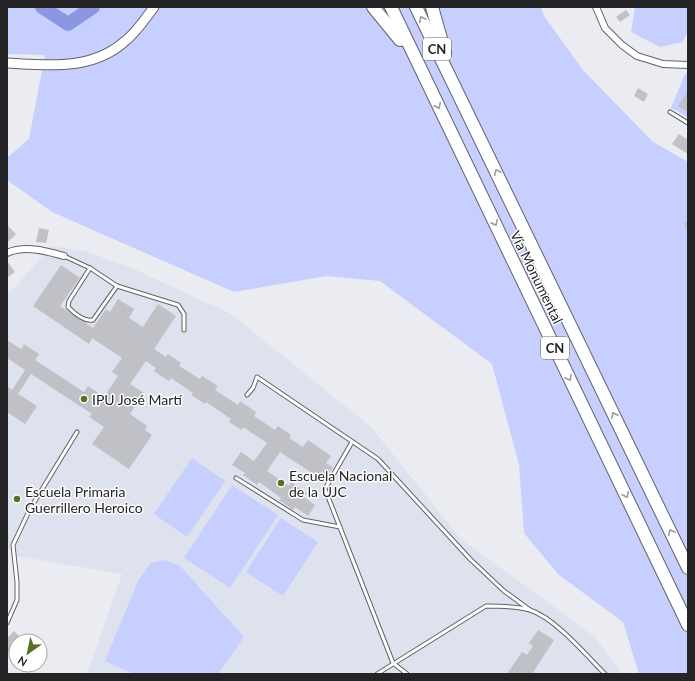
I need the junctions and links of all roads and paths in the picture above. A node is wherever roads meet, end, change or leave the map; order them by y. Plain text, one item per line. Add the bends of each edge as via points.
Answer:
1 (154, 7) edge
2 (373, 7) edge
3 (391, 7) edge
4 (416, 7) edge
5 (432, 7) edge
6 (596, 7) edge
7 (7, 63) edge
8 (688, 65) edge
9 (422, 71) junction
10 (458, 92) junction
11 (670, 112) dead end
12 (688, 123) edge
13 (7, 253) edge
14 (64, 256) joint
15 (90, 268) junction
16 (117, 286) junction
17 (184, 330) dead end
18 (247, 395) dead end
19 (77, 432) dead end
20 (352, 442) junction
21 (236, 478) dead end
22 (340, 527) junction
23 (688, 568) edge
24 (530, 610) junction
25 (7, 623) edge
26 (688, 625) edge
27 (393, 663) junction
28 (377, 674) edge
29 (407, 674) edge
30 (605, 674) edge

1 - 7 main road via 125,42 93,60 56,65
2 - 9 highway via 392,28
3 - 9 highway, Vía Monumental / CN
10 -> 4 highway, Vía Monumental / CN
5 - 10 highway
6 - 8 street via 605,28 637,56 663,64
9 -> 26 highway, Vía Monumental / CN
23 -> 10 highway, Vía Monumental / CN
11 - 12 lane
13 - 14 street via 16,249 46,251
14 - 15 lane
15 - 16 lane
15 - 16 lane via 69,301 68,307 86,320 93,320
16 - 17 lane via 178,305 184,314
18 - 20 lane via 257,377
19 - 25 lane via 30,508 13,545 17,600
20 - 22 lane via 325,489
20 - 24 lane via 378,459 470,559 504,591
21 - 22 lane via 303,520
22 - 27 lane
24 - 27 lane via 486,606
24 - 30 lane via 557,626
27 - 28 lane
27 - 29 lane

